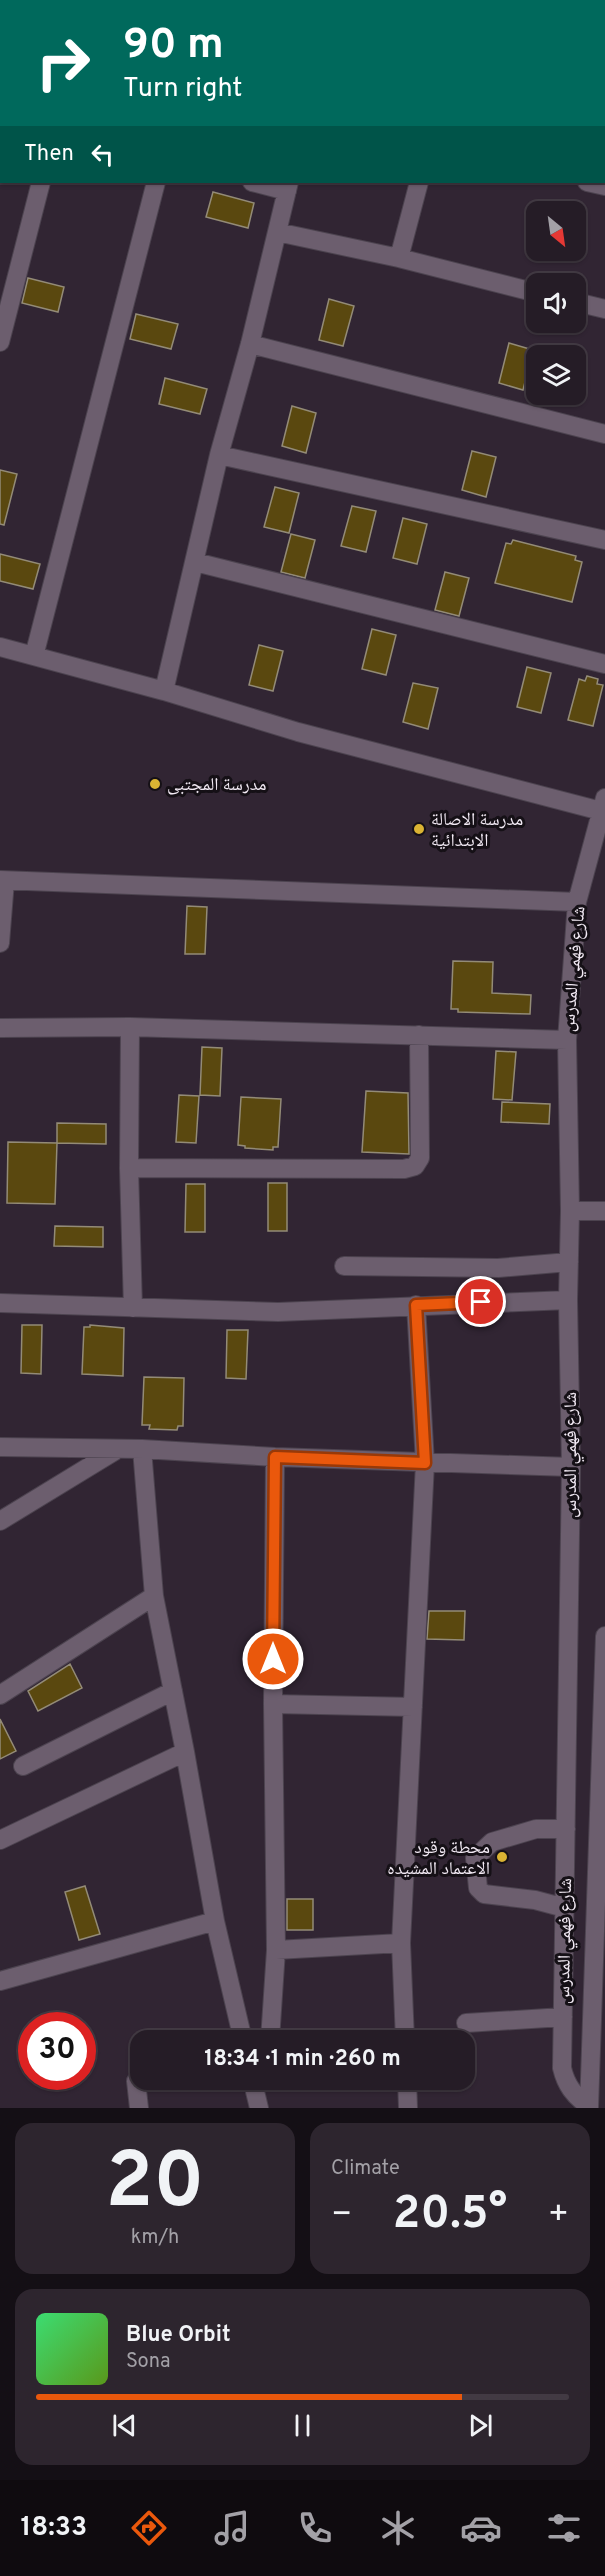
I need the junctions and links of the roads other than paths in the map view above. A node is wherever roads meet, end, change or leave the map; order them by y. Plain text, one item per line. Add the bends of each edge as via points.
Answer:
1 (41, 183) edge
2 (156, 183) edge
3 (261, 183) edge
4 (419, 183) edge
5 (288, 186) edge
6 (277, 232) junction
7 (399, 258) junction
8 (526, 289) edge
9 (586, 304) edge
10 (605, 309) edge
11 (0, 342) edge
12 (249, 344) junction
13 (605, 434) edge
14 (219, 455) junction
15 (605, 540) edge
16 (195, 562) junction
17 (0, 647) edge
18 (34, 656) junction
19 (605, 664) edge
20 (164, 691) junction
21 (604, 807) edge
22 (3, 880) edge
23 (578, 902) junction
24 (0, 943) edge
25 (130, 1027) junction
26 (0, 1028) edge
27 (418, 1035) junction
28 (567, 1040) junction
29 (129, 1168) junction
30 (570, 1211) junction
31 (605, 1211) edge
32 (569, 1262) junction
33 (344, 1266) dead end
34 (568, 1300) junction
35 (0, 1303) edge
36 (416, 1305) junction
37 (133, 1308) junction
38 (0, 1447) edge
39 (118, 1449) junction
40 (142, 1449) junction
41 (275, 1457) junction
42 (425, 1463) junction
43 (571, 1467) junction
44 (0, 1521) edge
45 (153, 1596) junction
46 (605, 1636) edge
47 (173, 1691) junction
48 (0, 1695) edge
49 (273, 1704) junction
50 (413, 1707) junction
51 (185, 1752) junction
52 (23, 1766) dead end
53 (602, 1780) edge
54 (566, 1829) junction
55 (0, 1840) edge
56 (564, 1908) junction
57 (215, 1922) junction
58 (401, 1943) junction
59 (276, 1950) junction
60 (0, 1982) edge
61 (563, 2017) junction
62 (466, 2023) dead end
63 (241, 2030) edge
64 (271, 2030) edge
65 (405, 2030) edge
66 (137, 2090) edge
67 (255, 2090) edge
68 (266, 2090) edge
69 (407, 2090) edge
70 (587, 2107) edge
71 (139, 2108) edge
72 (259, 2108) edge
73 (265, 2108) edge
74 (408, 2108) edge

1 - 11 street
2 - 18 street
3 - 5 street
4 - 7 street
5 - 6 street
6 - 7 street
6 - 12 street
7 - 8 street
9 - 10 street
12 - 13 street
12 - 14 street
14 - 15 street
14 - 16 street
16 - 19 street
16 - 20 street
17 - 18 street
18 - 20 street
20 - 21 street via 298,732
21 - 23 street, شارع فهمي المدرس
22 - 23 street
22 - 24 street
23 - 28 street, شارع فهمي المدرس
25 - 26 street
25 - 27 street
25 - 29 street
27 - 28 street
27 - 29 street via 420,1158 416,1166
28 - 30 street, شارع فهمي المدرس
29 - 37 street
30 - 31 street
30 - 32 street, شارع فهمي المدرس
32 - 33 street via 498,1268
32 - 34 street, شارع فهمي المدرس
34 - 36 street
34 - 43 street, شارع فهمي المدرس
35 - 37 street
36 - 37 street via 278,1312
36 - 42 street
38 - 39 street
39 - 40 street
39 - 44 street
40 - 41 street
40 - 45 street
41 - 42 street
41 - 49 street
42 - 43 street
42 - 50 street
43 - 54 street, شارع فهمي المدرس
45 - 47 street
45 - 48 street
46 - 53 street, شارع فهمي المدرس
47 - 51 street
47 - 52 street
49 - 50 street
49 - 59 street
50 - 58 street
51 - 55 street
51 - 57 street
53 - 70 street, شارع فهمي المدرس
54 - 56 street, شارع فهمي المدرس
54 - 56 street via 536,1829 492,1842 475,1858 478,1888 484,1894 536,1900
56 - 61 street, شارع فهمي المدرس
57 - 60 street
57 - 63 street
58 - 59 street
58 - 65 street
59 - 64 street
61 - 62 street
61 - 70 street, شارع فهمي المدرس via 564,2077
66 - 71 street
67 - 72 street
68 - 73 street
69 - 74 street

